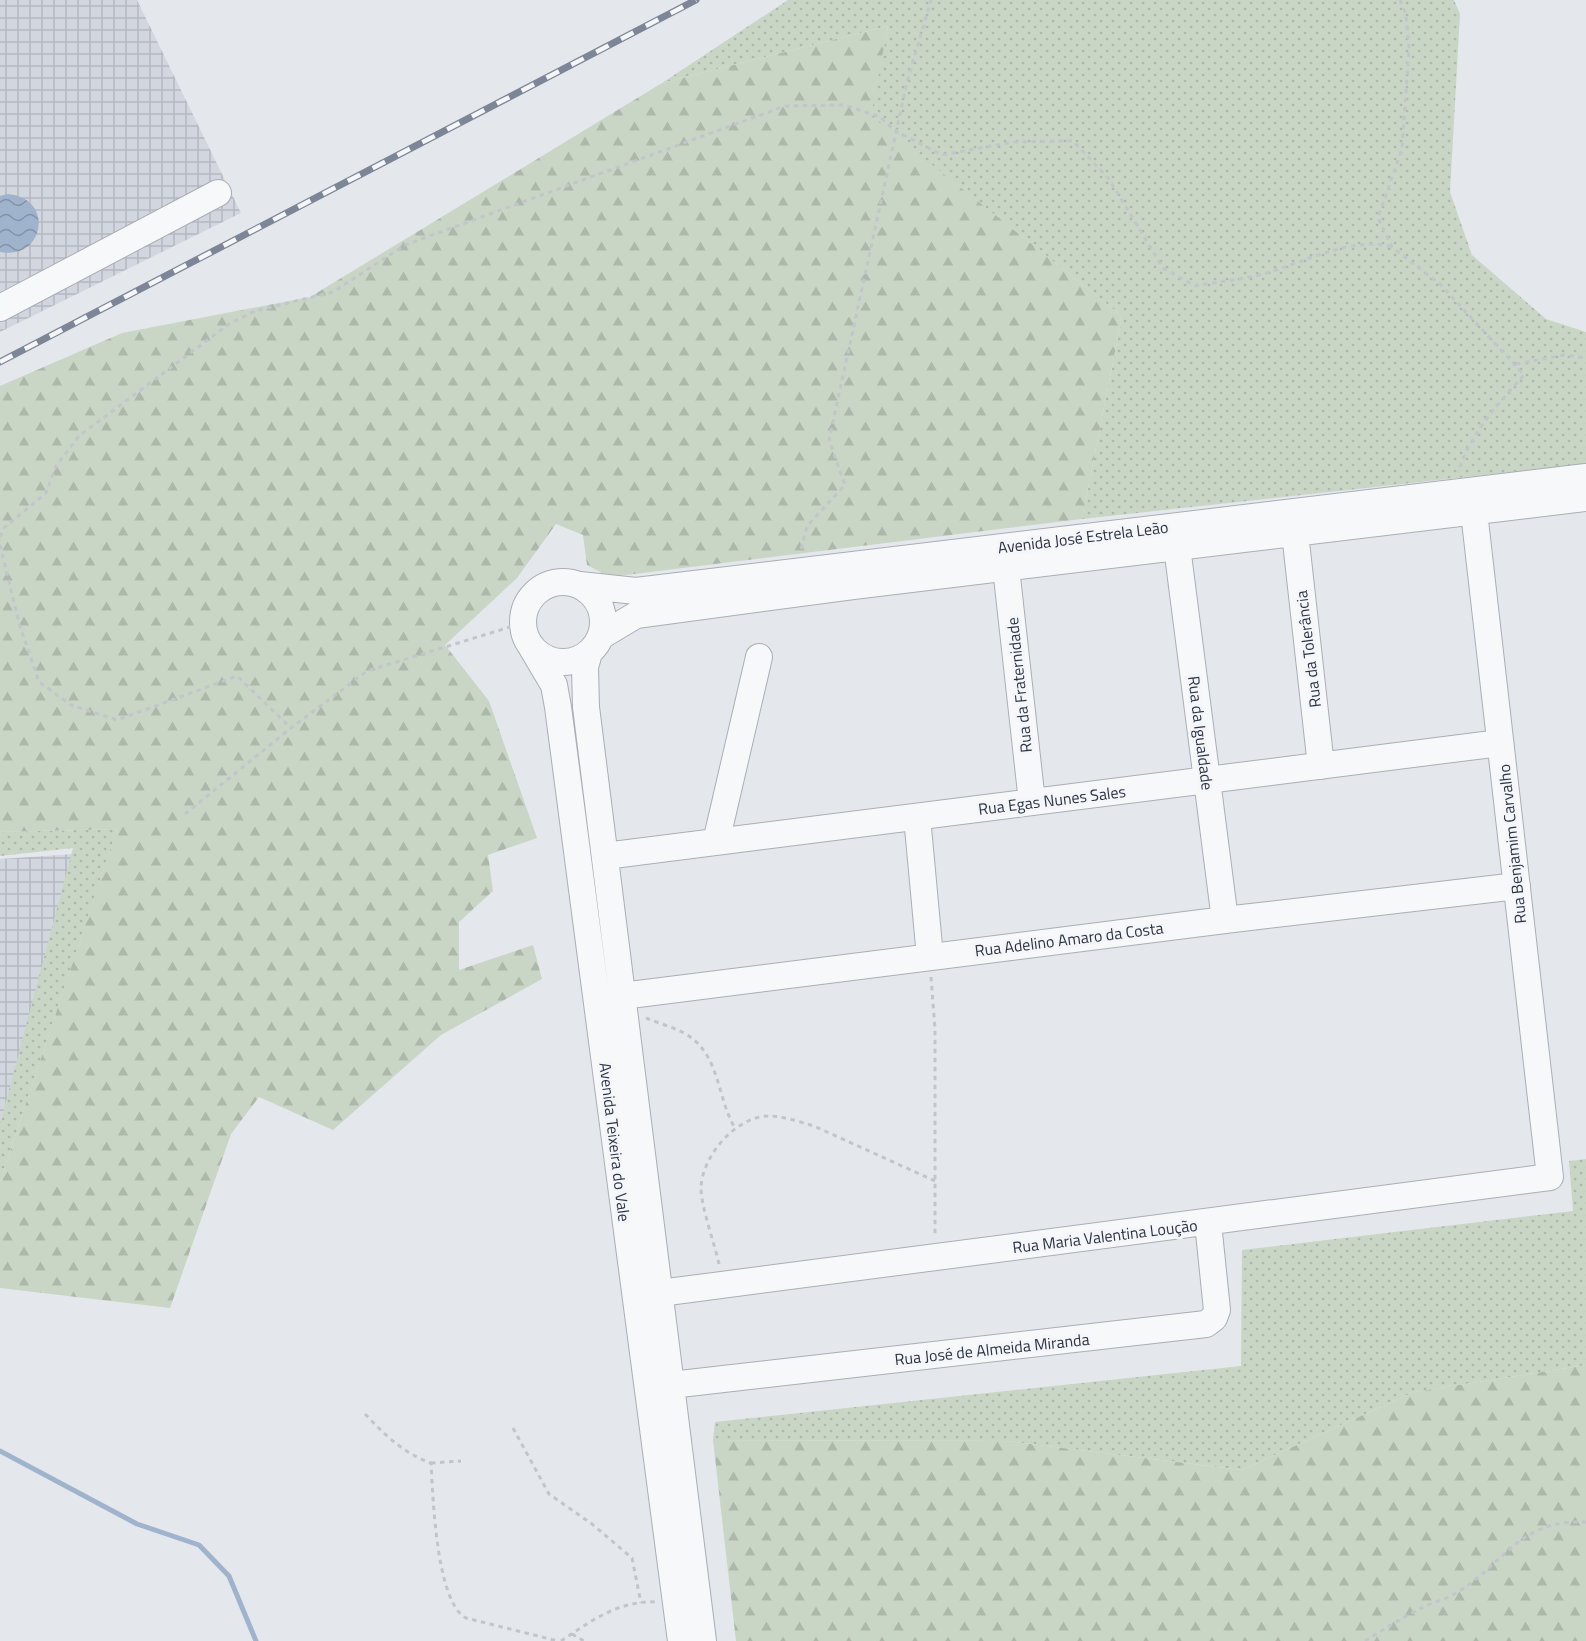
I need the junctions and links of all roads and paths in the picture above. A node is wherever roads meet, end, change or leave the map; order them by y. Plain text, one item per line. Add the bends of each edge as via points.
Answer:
1 (931, 0) edge
2 (1400, 0) edge
3 (896, 131) junction
4 (218, 193) dead end
5 (1392, 247) junction
6 (0, 308) edge
7 (1586, 358) edge
8 (1516, 364) junction
9 (1586, 477) edge
10 (1451, 493) junction
11 (1586, 498) edge
12 (1474, 512) junction
13 (1295, 533) junction
14 (0, 537) edge
15 (0, 545) edge
16 (1177, 547) junction
17 (1006, 568) junction
18 (795, 571) junction
19 (580, 585) junction
20 (523, 623) junction
21 (595, 644) junction
22 (532, 648) junction
23 (759, 657) dead end
24 (291, 728) junction
25 (1500, 743) junction
26 (1321, 766) junction
27 (1207, 780) junction
28 (1032, 802) junction
29 (185, 814) dead end
30 (917, 817) junction
31 (716, 842) junction
32 (605, 856) junction
33 (1516, 886) junction
34 (1225, 920) junction
35 (930, 957) junction
36 (623, 1002) junction
37 (735, 1128) junction
38 (1550, 1177) joint
39 (934, 1181) junction
40 (1208, 1223) junction
41 (936, 1257) junction
42 (724, 1285) junction
43 (660, 1293) junction
44 (671, 1385) junction
45 (365, 1414) dead end
46 (513, 1428) dead end
47 (461, 1461) dead end
48 (431, 1463) junction
49 (1586, 1522) edge
50 (641, 1603) junction
51 (676, 1603) junction
52 (572, 1634) junction
53 (559, 1641) edge
54 (585, 1641) edge
55 (681, 1641) edge
56 (704, 1641) edge
57 (1365, 1641) edge

1 - 3 path
2 - 5 path via 1406,15 1409,48 1402,149 1378,218
3 - 5 path via 942,155 1013,142 1073,141 1109,179 1163,268 1196,286 1258,275 1353,246 1379,243
3 - 14 path via 880,117 844,105 785,106 405,245 333,292 255,311 229,324 79,436 56,466 46,493 4,528
3 - 18 path via 829,440 845,485 807,526
4 - 6 street
5 - 8 path via 1441,285
7 - 8 path via 1564,355
8 - 10 path via 1524,375 1488,415 1466,450
9 - 10 street, Avenida José Estrela Leão
10 - 18 street, Avenida José Estrela Leão
11 - 12 street, Avenida José Estrela Leão
12 - 13 street, Avenida José Estrela Leão
12 - 25 street, Rua Benjamim Carvalho
13 - 16 street, Avenida José Estrela Leão
13 - 26 street, Rua da Tolerância
15 - 24 path via 19,623 39,682 71,705 117,720 237,676
16 - 17 street, Avenida José Estrela Leão
16 - 27 street, Rua da Igualdade
17 - 21 street, Avenida José Estrela Leão via 636,615
17 - 28 street, Rua da Fraternidade
18 - 19 street, Avenida José Estrela Leão via 636,591
19 - 20 street via 567,582 541,588 531,597
19 - 21 street, Avenida Teixeira do Vale via 598,601 602,612
20 - 22 street, Avenida Teixeira do Vale
20 - 24 path via 367,671
21 - 22 street via 578,659 554,661
21 - 32 street, Avenida Teixeira do Vale via 585,667 586,707
22 - 51 street, Avenida Teixeira do Vale via 554,685 558,707
23 - 31 street
24 - 29 path
25 - 26 street, Rua Egas Nunes Sales
25 - 33 street, Rua Benjamim Carvalho
26 - 27 street, Rua Egas Nunes Sales
27 - 28 street, Rua Egas Nunes Sales
27 - 34 street, Rua da Igualdade
28 - 30 street, Rua Egas Nunes Sales
30 - 31 street, Rua Egas Nunes Sales
30 - 35 street
31 - 32 street, Rua Egas Nunes Sales
32 - 36 street, Avenida Teixeira do Vale
33 - 34 street, Rua Adelino Amaro da Costa
33 - 38 street, Rua Benjamim Carvalho
34 - 35 street, Rua Adelino Amaro da Costa
35 - 36 street, Rua Adelino Amaro da Costa
35 - 39 path via 935,1029
36 - 37 path via 692,1038 713,1067
36 - 43 street, Avenida Teixeira do Vale
37 - 39 path via 767,1116 814,1126
37 - 42 path via 711,1157 701,1188
38 - 40 street, Rua Maria Valentina Loução
39 - 41 path
40 - 41 street, Rua Maria Valentina Loução
40 - 44 street, Rua José de Almeida Miranda via 1217,1310 1206,1324
41 - 42 street, Rua Maria Valentina Loução
42 - 43 street, Rua Maria Valentina Loução
43 - 44 street, Avenida Teixeira do Vale
44 - 56 street, Avenida Teixeira do Vale
45 - 48 path via 396,1445
46 - 50 path via 549,1494 632,1558
47 - 48 path
48 - 53 path via 440,1557 451,1605 466,1618
49 - 57 path via 1563,1521 1539,1529 1454,1594
50 - 51 path
50 - 52 path via 608,1611
51 - 55 street, Avenida Teixeira do Vale
52 - 53 path
52 - 54 path

